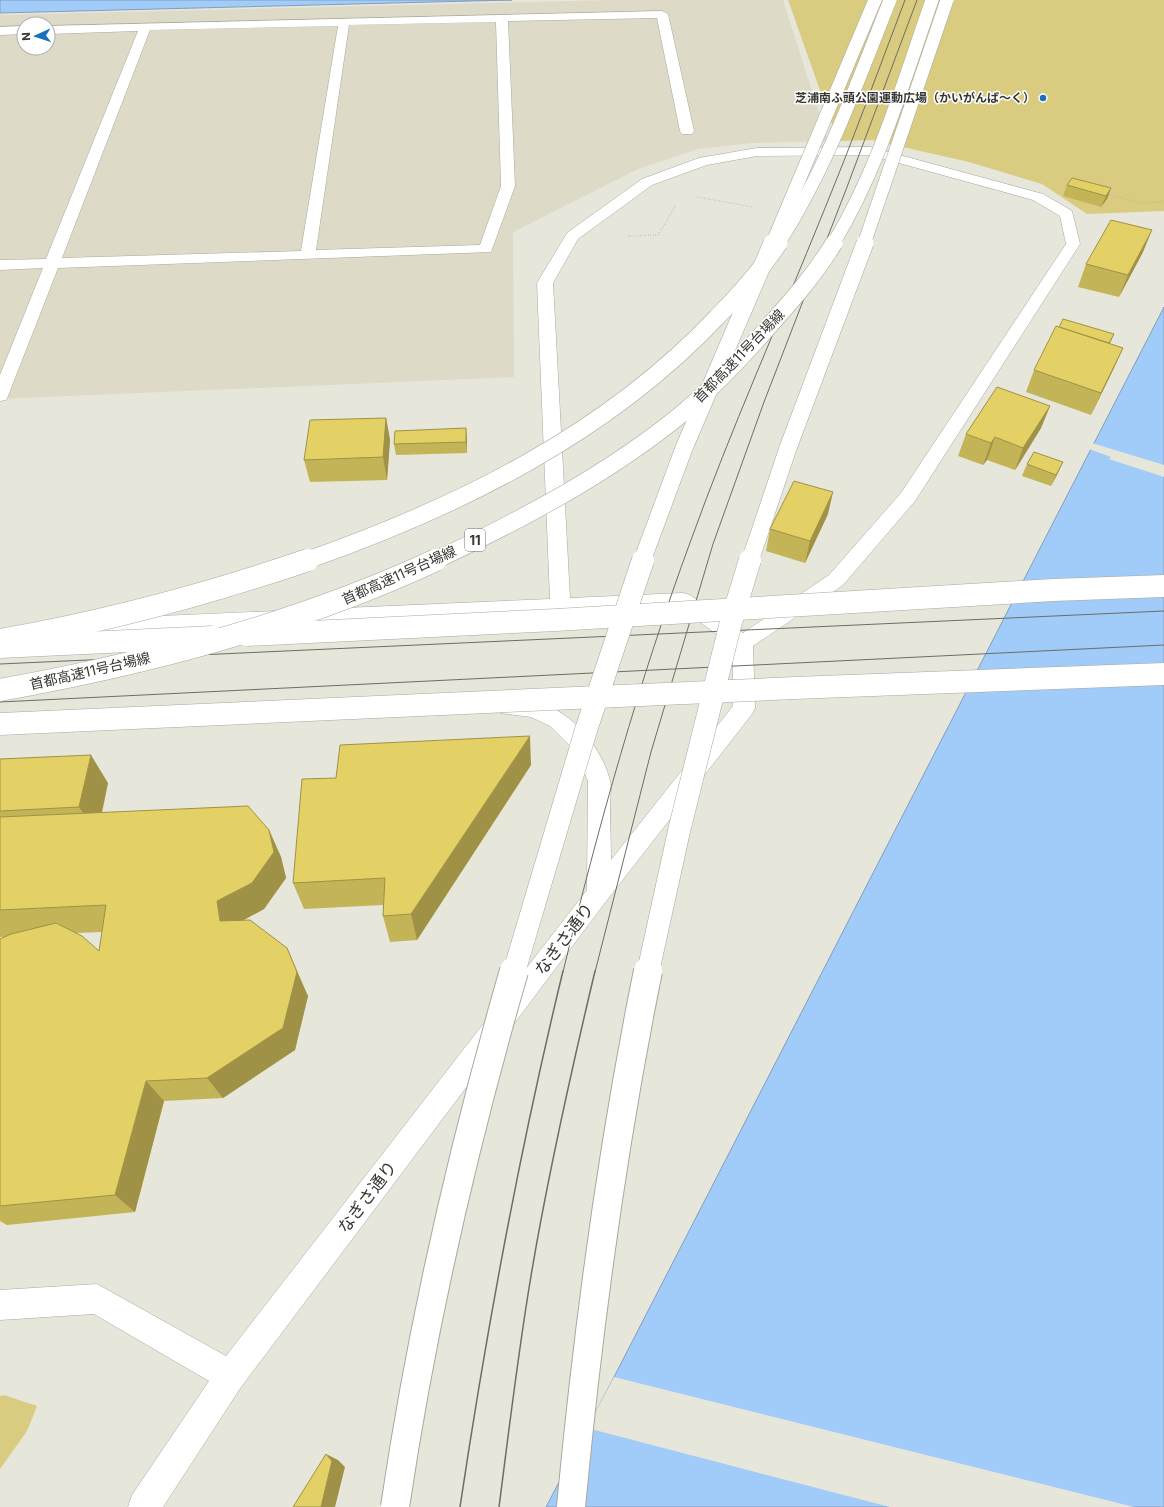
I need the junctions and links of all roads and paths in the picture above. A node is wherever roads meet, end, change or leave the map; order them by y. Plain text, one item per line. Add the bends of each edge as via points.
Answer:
1 (874, 0) edge
2 (890, 0) edge
3 (932, 0) edge
4 (947, 0) edge
5 (502, 18) junction
6 (344, 22) junction
7 (145, 27) junction
8 (16, 30) edge
9 (56, 30) edge
10 (0, 31) edge
11 (687, 131) dead end
12 (690, 196) dead end
13 (678, 201) dead end
14 (760, 208) dead end
15 (624, 236) dead end
16 (308, 255) junction
17 (52, 263) junction
18 (0, 265) edge
19 (0, 396) edge
20 (1164, 586) edge
21 (560, 606) junction
22 (0, 631) edge
23 (0, 640) edge
24 (743, 643) junction
25 (0, 647) edge
26 (1164, 674) edge
27 (0, 690) edge
28 (0, 724) edge
29 (0, 728) edge
30 (599, 893) junction
31 (0, 1306) edge
32 (230, 1376) junction
33 (144, 1507) edge
34 (395, 1507) edge
35 (571, 1507) edge

1 - 34 main road, bridge via 685,446 634,583 590,717 495,1036 449,1215 426,1320
2 - 23 main road, bridge via 834,138 800,210 748,285 711,325 626,399 531,461 420,516 360,541 301,563 155,606
3 - 27 main road, 首都高速11号台場線 / 11, bridge via 885,130 848,219 824,260 755,343 710,390 667,426 618,460 490,534 398,577 334,603 262,628 129,664
4 - 35 main road, bridge via 872,222 782,464 741,588 676,837 635,1034 605,1210 578,1419
5 - 6 main road
5 - 11 main road via 662,14
5 - 16 main road via 508,186 486,249
6 - 7 main road
6 - 16 main road
7 - 9 main road
7 - 17 main road
8 - 10 main road
12 - 14 path
13 - 15 path via 658,235
16 - 17 main road
17 - 18 main road
17 - 19 main road
20 - 25 main road, bridge via 1053,590 556,620
21 - 22 main road
21 - 24 main road via 683,600
21 - 24 main road via 545,283 572,236 647,182 704,161 757,152 870,151 1038,197 1067,214 1073,244 908,497 836,580
24 - 30 main road, なぎさ通り via 744,708
26 - 28 main road, bridge via 811,687
29 - 30 main road via 393,709 533,709 558,720 581,742 599,781
30 - 32 main road, なぎさ通り
31 - 32 main road via 97,1300
32 - 33 main road, なぎさ通り

